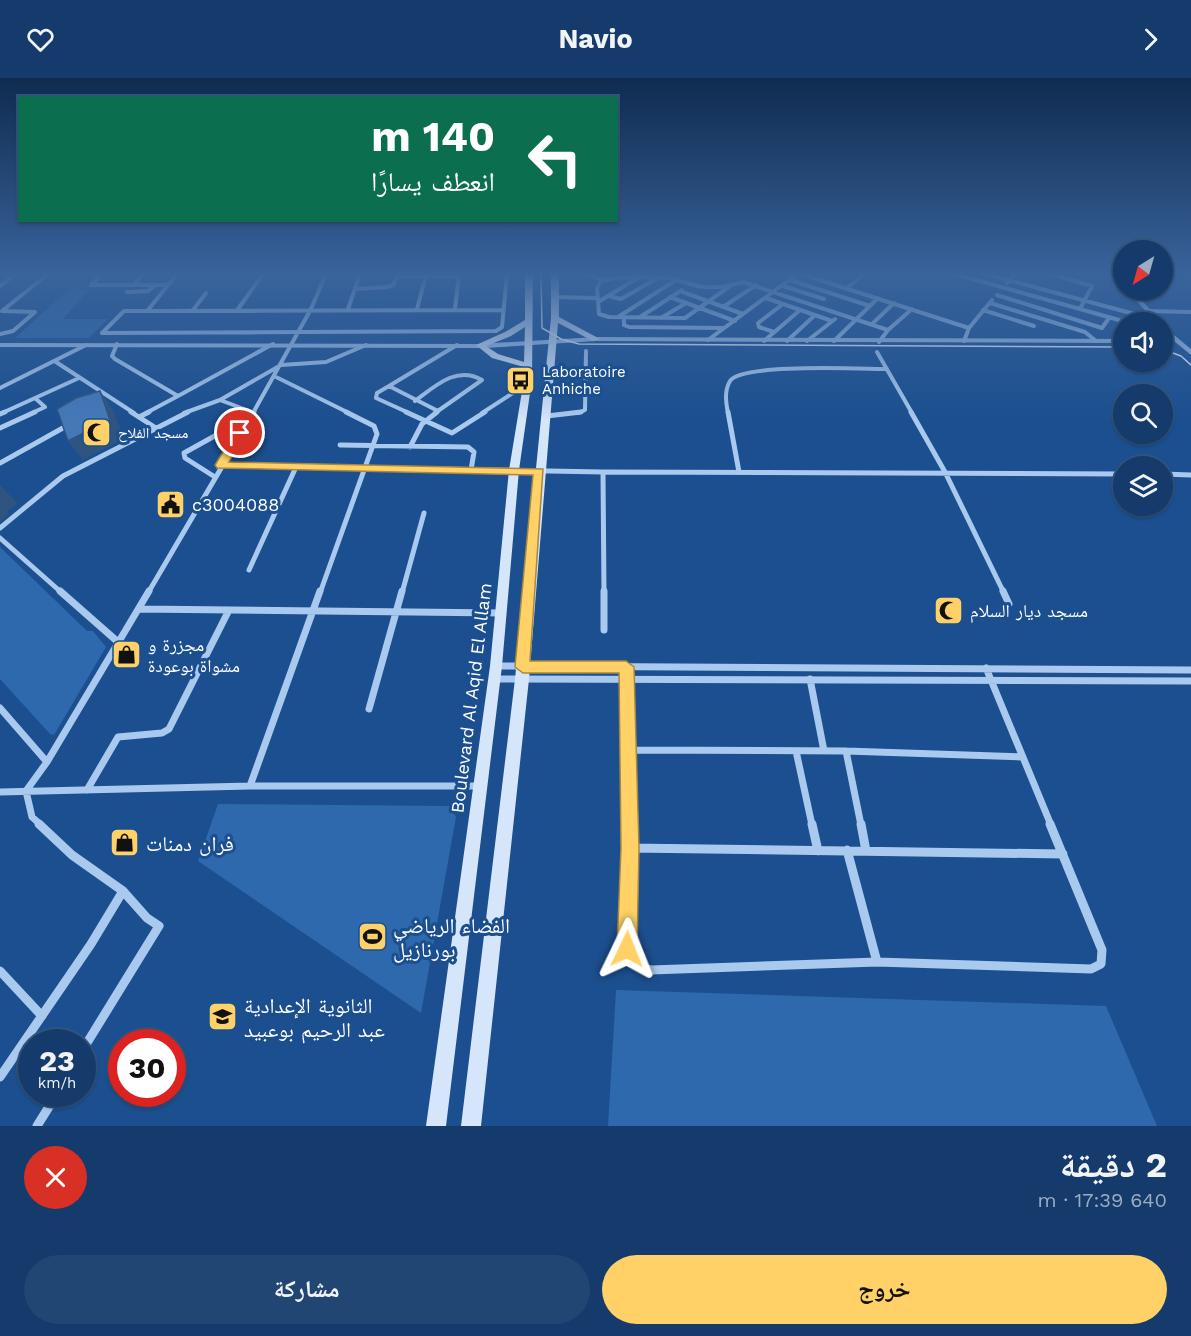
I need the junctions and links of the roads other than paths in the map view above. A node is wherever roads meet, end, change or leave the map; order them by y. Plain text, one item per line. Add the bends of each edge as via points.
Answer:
1 (22, 323) edge
2 (111, 323) edge
3 (303, 323) edge
4 (502, 323) edge
5 (527, 323) edge
6 (530, 323) edge
7 (554, 323) edge
8 (565, 323) edge
9 (624, 323) edge
10 (733, 323) edge
11 (758, 323) edge
12 (785, 323) edge
13 (806, 323) edge
14 (830, 323) edge
15 (851, 323) edge
16 (868, 323) edge
17 (896, 323) edge
18 (954, 323) edge
19 (973, 323) edge
20 (1024, 323) edge
21 (1055, 323) edge
22 (1086, 323) edge
23 (1106, 323) edge
24 (872, 324) joint
25 (1034, 326) dead end
26 (676, 328) junction
27 (726, 328) junction
28 (969, 328) junction
29 (888, 330) junction
30 (774, 332) junction
31 (297, 333) junction
32 (0, 334) edge
33 (1173, 337) edge
34 (596, 339) junction
35 (676, 340) junction
36 (708, 340) junction
37 (1113, 340) edge
38 (1176, 340) joint
39 (764, 341) junction
40 (787, 341) junction
41 (807, 341) junction
42 (834, 341) junction
43 (964, 341) junction
44 (1096, 341) junction
45 (879, 342) junction
46 (274, 344) junction
47 (291, 344) junction
48 (367, 344) junction
49 (552, 344) junction
50 (0, 345) edge
51 (86, 345) junction
52 (117, 345) junction
53 (458, 345) junction
54 (480, 345) junction
55 (529, 345) junction
56 (586, 351) dead end
57 (877, 352) dead end
58 (1191, 353) edge
59 (56, 362) junction
60 (281, 365) junction
61 (529, 366) junction
62 (887, 369) junction
63 (274, 376) junction
64 (79, 378) junction
65 (527, 384) junction
66 (389, 386) junction
67 (0, 388) edge
68 (178, 396) junction
69 (35, 398) junction
70 (112, 399) junction
71 (220, 400) junction
72 (415, 400) junction
73 (105, 404) edge
74 (438, 411) junction
75 (0, 414) edge
76 (251, 414) junction
77 (547, 416) junction
78 (139, 417) junction
79 (423, 422) junction
80 (72, 423) edge
81 (0, 428) edge
82 (156, 428) junction
83 (340, 445) dead end
84 (373, 447) junction
85 (410, 447) junction
86 (0, 463) edge
87 (221, 465) junction
88 (296, 467) junction
89 (364, 468) junction
90 (471, 470) junction
91 (514, 470) junction
92 (539, 471) junction
93 (603, 472) junction
94 (739, 472) junction
95 (945, 472) junction
96 (1113, 474) edge
97 (1173, 474) edge
98 (1191, 475) edge
99 (215, 477) junction
100 (424, 513) dead end
101 (0, 528) edge
102 (0, 538) edge
103 (249, 570) dead end
104 (1009, 604) dead end
105 (139, 609) junction
106 (228, 612) junction
107 (397, 613) junction
108 (502, 613) junction
109 (312, 614) junction
110 (604, 630) dead end
111 (118, 642) junction
112 (626, 667) junction
113 (986, 668) junction
114 (1191, 670) edge
115 (495, 673) junction
116 (522, 673) junction
117 (627, 679) junction
118 (810, 680) junction
119 (991, 680) junction
120 (1191, 681) edge
121 (0, 708) edge
122 (369, 709) dead end
123 (629, 750) junction
124 (796, 751) junction
125 (824, 751) junction
126 (846, 751) junction
127 (1022, 757) junction
128 (47, 762) junction
129 (250, 786) junction
130 (481, 786) junction
131 (87, 790) junction
132 (26, 791) junction
133 (0, 792) edge
134 (630, 848) junction
135 (847, 850) junction
136 (818, 851) junction
137 (866, 851) junction
138 (1063, 854) junction
139 (123, 891) junction
140 (877, 962) junction
141 (0, 971) edge
142 (42, 1017) junction
143 (96, 1029) edge
144 (0, 1077) edge
145 (49, 1107) edge
146 (37, 1126) edge
147 (436, 1126) edge
148 (471, 1126) edge

1 - 32 street via 13,331
2 - 31 street via 102,333
3 - 31 street
4 - 31 street via 492,332
5 - 54 main road
6 - 55 main road, Boulevard Al Aqid El Allam
7 - 49 main road
8 - 34 main road
9 - 26 street via 629,327
10 - 27 street
11 - 30 street via 759,327
12 - 30 street
13 - 40 street
14 - 41 street
15 - 42 street
16 - 24 street
17 - 29 street
18 - 28 street
19 - 28 street
20 - 25 street
21 - 44 street via 1085,332
22 - 23 street via 1102,328
24 - 29 street
26 - 27 street
26 - 35 street
27 - 36 street
28 - 43 street
29 - 45 street
30 - 39 street
31 - 47 street
33 - 38 street
34 - 35 street
34 - 49 street via 579,344
35 - 36 street
36 - 39 street
37 - 44 street
38 - 58 street
39 - 40 street
40 - 41 street
41 - 42 street
42 - 45 street
43 - 44 street
43 - 45 street
46 - 47 street
46 - 52 street
46 - 68 street
47 - 48 street
47 - 60 street
48 - 53 street
48 - 60 street via 326,362
49 - 55 street
49 - 77 main road
50 - 51 street
51 - 52 street
51 - 59 street
52 - 68 street via 112,356 115,359
53 - 54 street
53 - 66 street
54 - 55 street
54 - 61 main road via 495,356
55 - 61 main road, Boulevard Al Aqid El Allam
56 - 77 street via 585,410
57 - 62 street
59 - 64 street
59 - 67 street
60 - 63 street
60 - 71 street
61 - 65 main road, Boulevard Al Aqid El Allam
62 - 94 street via 766,369 734,377 725,398
62 - 95 street
63 - 76 street
63 - 84 street via 374,426 377,434
64 - 69 street
64 - 70 street
65 - 79 street via 457,432 447,433
65 - 91 main road, Boulevard Al Aqid El Allam
66 - 72 street
66 - 79 street via 376,398
68 - 78 street
69 - 75 street
69 - 81 street via 45,407
70 - 73 street
70 - 78 street
71 - 76 street
71 - 82 street via 209,401
72 - 74 street
72 - 74 street via 458,372 481,378
74 - 79 street
76 - 87 street
76 - 99 street via 184,453 185,458
77 - 92 main road
78 - 82 street
79 - 85 street
80 - 86 street
82 - 101 street via 63,476
83 - 84 street
84 - 85 street
84 - 89 street
85 - 90 street via 468,447 474,452
87 - 88 street
87 - 99 street
88 - 89 street
88 - 103 street
89 - 90 street
89 - 109 street
90 - 91 street
91 - 92 street
91 - 108 main road, Boulevard Al Aqid El Allam
92 - 93 street
92 - 116 main road
93 - 94 street
93 - 110 street
94 - 95 street
95 - 96 street
95 - 104 street
97 - 98 street
99 - 105 street
100 - 107 street
102 - 111 street
105 - 106 street
105 - 111 street
106 - 109 street
106 - 131 street via 169,729 118,737
107 - 108 street
107 - 109 street
107 - 122 street
108 - 115 main road, Boulevard Al Aqid El Allam
109 - 129 street
111 - 128 street
112 - 113 street
112 - 116 street
112 - 117 street
113 - 114 street
113 - 119 street
115 - 116 street
115 - 116 street
115 - 130 main road, Boulevard Al Aqid El Allam
116 - 117 street
116 - 148 main road
117 - 118 street
117 - 123 street
118 - 119 street
118 - 125 street
119 - 120 street
119 - 127 street
121 - 128 street
123 - 124 street
123 - 134 street
124 - 125 street
124 - 136 street
125 - 126 street
126 - 127 street
126 - 137 street
127 - 138 street
128 - 132 street
129 - 130 street
129 - 131 street
130 - 147 main road, Boulevard Al Aqid El Allam
131 - 132 street
132 - 133 street
132 - 139 street via 32,817 72,855
134 - 136 street
134 - 140 street via 627,949 641,967 651,970
135 - 136 street
135 - 137 street
135 - 140 street
137 - 138 street
138 - 140 street via 1102,950 1101,964 1092,969
139 - 142 street
139 - 143 street via 159,926
141 - 142 street
142 - 144 street
145 - 146 street

